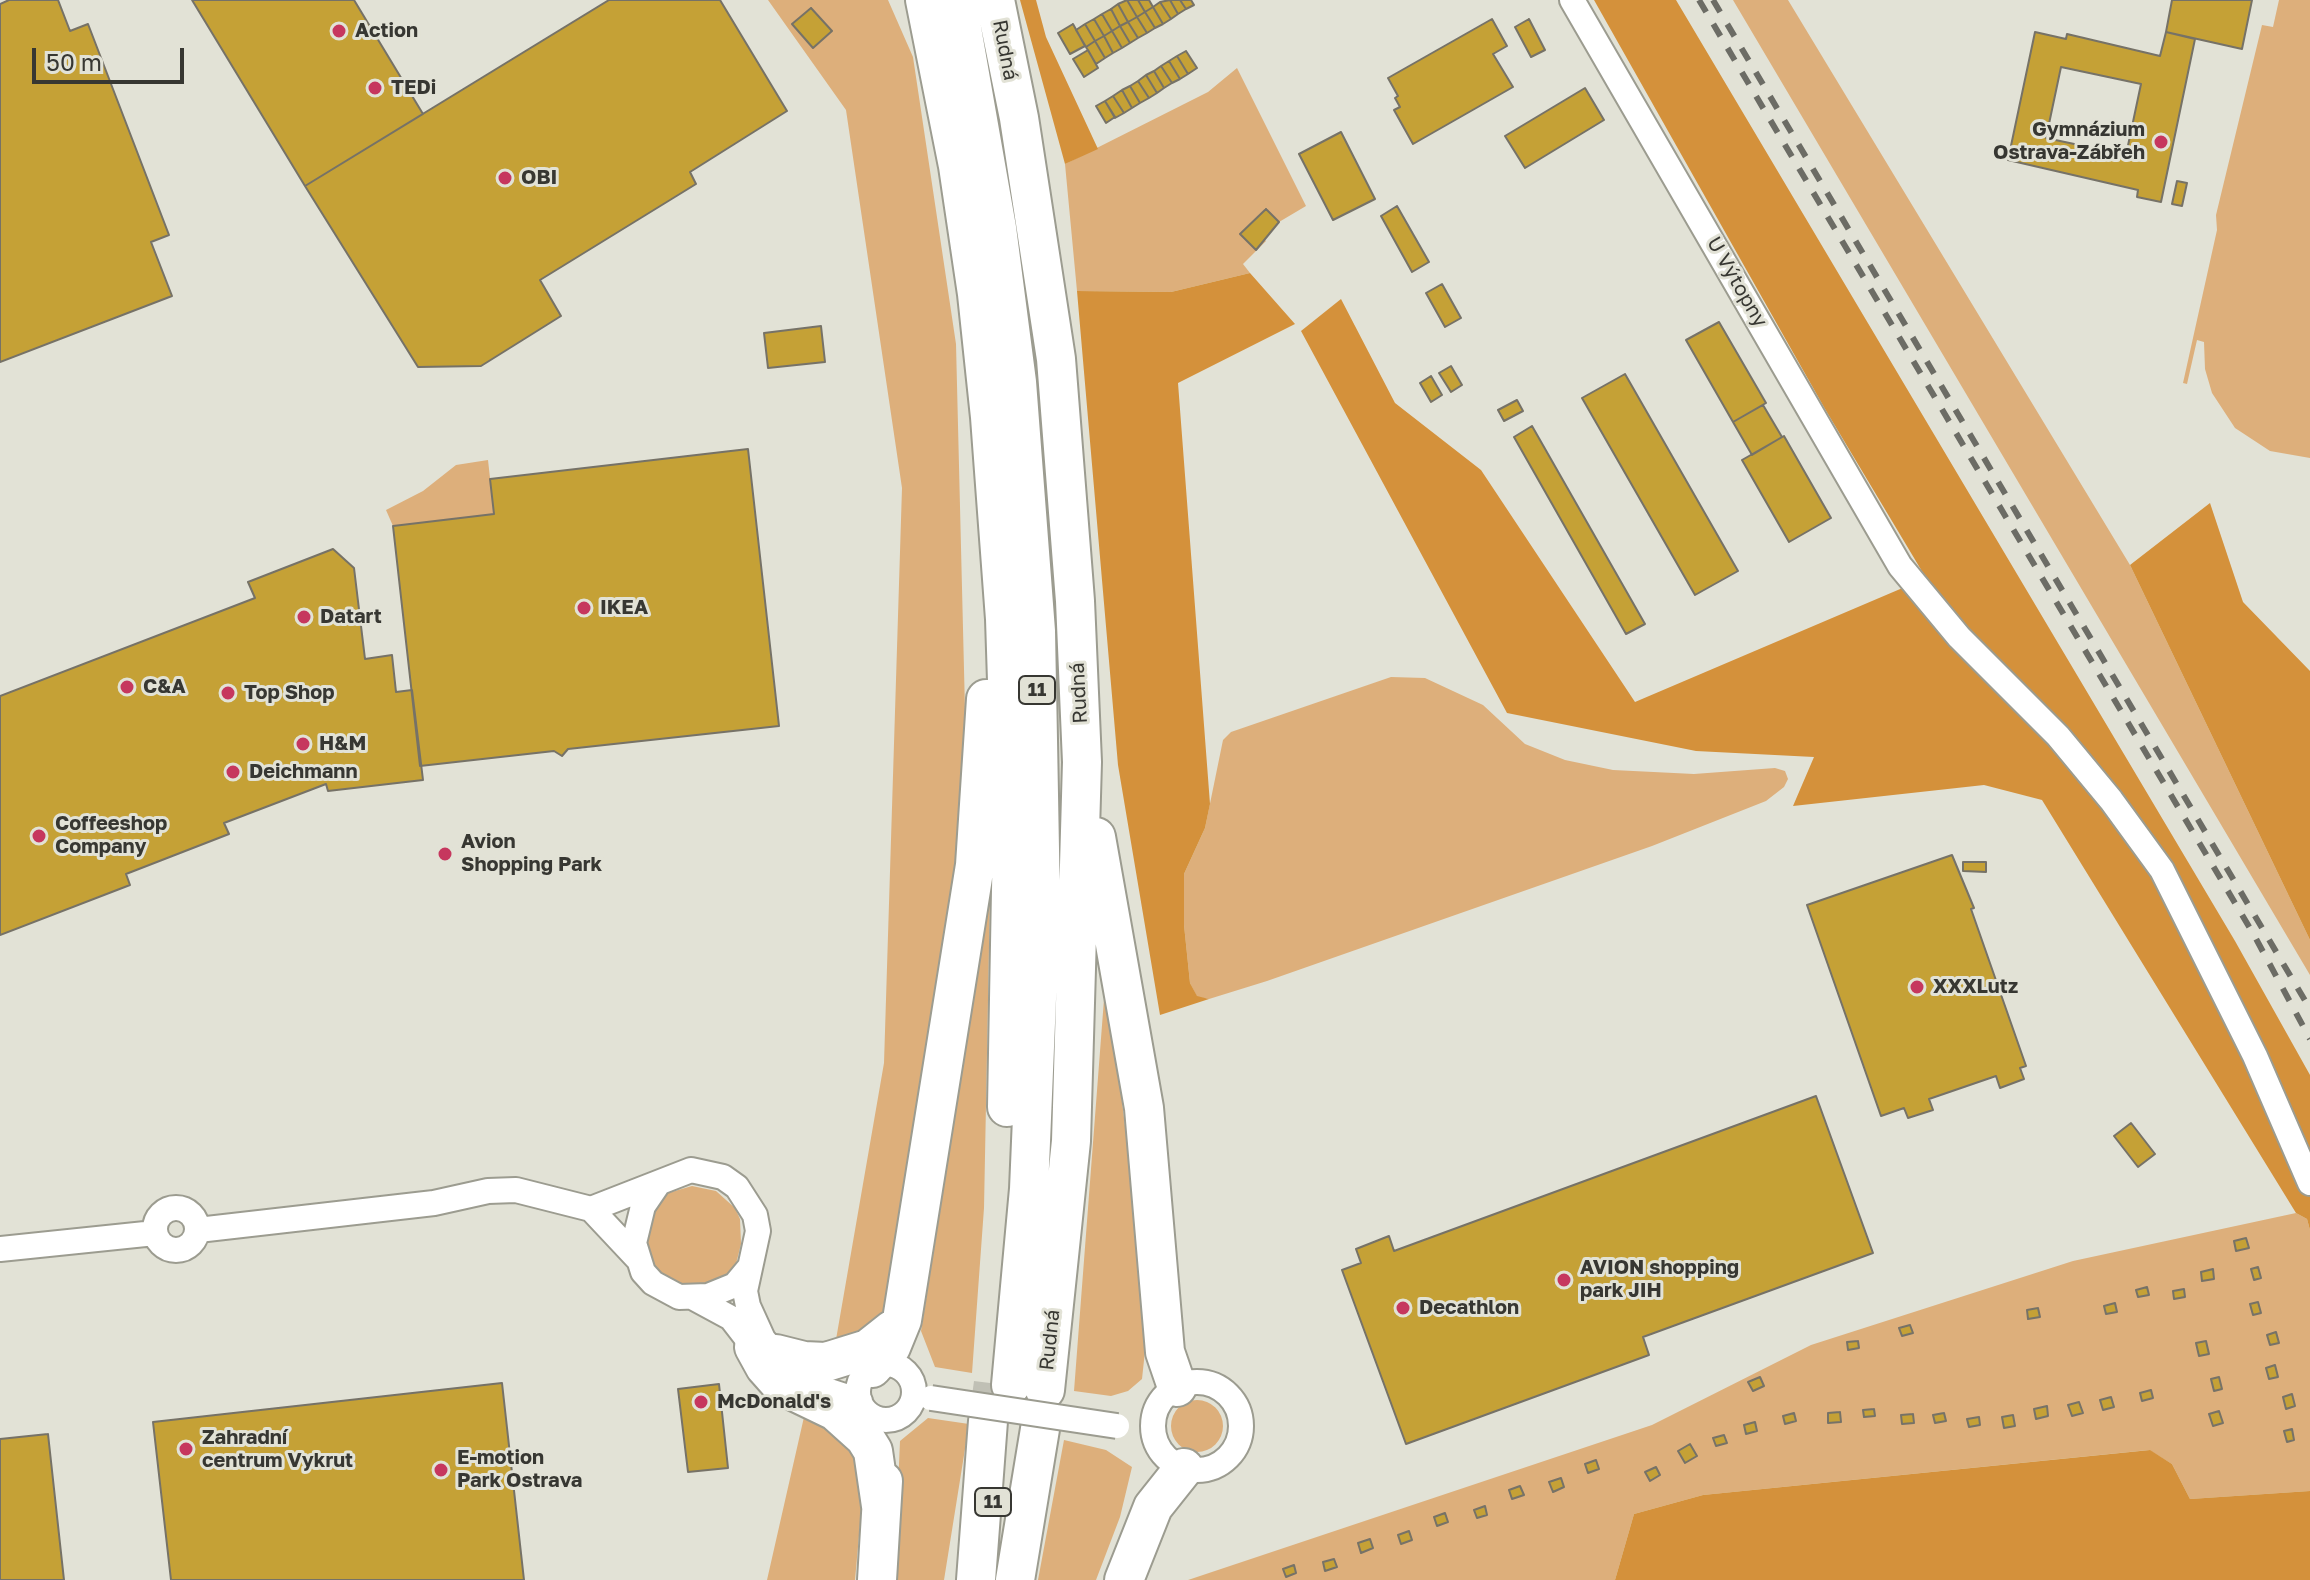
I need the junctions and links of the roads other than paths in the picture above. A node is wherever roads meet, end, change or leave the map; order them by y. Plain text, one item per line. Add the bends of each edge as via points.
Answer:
1 (913, 0) edge
2 (925, 0) edge
3 (957, 0) edge
4 (995, 0) edge
5 (1572, 0) edge
6 (939, 60) junction
7 (990, 417) junction
8 (1082, 762) junction
9 (660, 1181) junction
10 (2310, 1183) edge
11 (591, 1209) junction
12 (0, 1249) edge
13 (637, 1258) junction
14 (750, 1267) junction
15 (694, 1298) junction
16 (902, 1320) junction
17 (765, 1350) junction
18 (1016, 1386) junction
19 (1177, 1387) junction
20 (866, 1389) junction
21 (922, 1396) junction
22 (1153, 1426) junction
23 (1184, 1468) junction
24 (881, 1506) junction
25 (877, 1580) edge
26 (978, 1580) edge
27 (1015, 1580) edge
28 (1124, 1580) edge

1 - 6 highway
2 - 6 highway
3 - 18 highway, Rudná / 11 via 995,214 1017,382 1036,631 1041,904
4 - 8 highway, Rudná / 11 via 1056,359
5 - 10 street, U Výtopny via 1900,566 1959,637 2058,736 2162,870 2255,1056
6 - 7 highway via 975,279
7 - 16 highway via 992,610 975,865
7 - 18 highway via 1005,619 1012,836 1005,1277
8 - 18 highway, Rudná / 11 via 1071,1141
8 - 19 highway via 1144,1108 1165,1352
9 - 11 street
9 - 13 street via 635,1228
9 - 14 street via 691,1170 707,1171 737,1187 755,1215 758,1231
11 - 12 street via 505,1190 198,1230 192,1214 177,1207 162,1213 155,1233
11 - 13 street
13 - 15 street via 643,1272 665,1291
14 - 15 street via 735,1285
14 - 17 street via 745,1291
15 - 17 street via 731,1318
16 - 17 highway via 868,1349 849,1357 804,1361
16 - 20 highway
17 - 20 street via 786,1375
17 - 24 highway via 765,1367 781,1385 847,1418 865,1438 873,1451
19 - 22 street via 1159,1403
19 - 23 street via 1202,1382 1218,1387 1237,1405 1241,1422 1240,1439 1225,1460 1202,1470
20 - 21 street via 884,1420
20 - 21 street via 887,1364 898,1367
20 - 24 highway via 884,1443
21 - 22 street, bridge via 1117,1426
22 - 23 street via 1164,1456
23 - 28 highway via 1153,1507
24 - 25 highway
26 - 27 highway, 11 via 1011,1424

